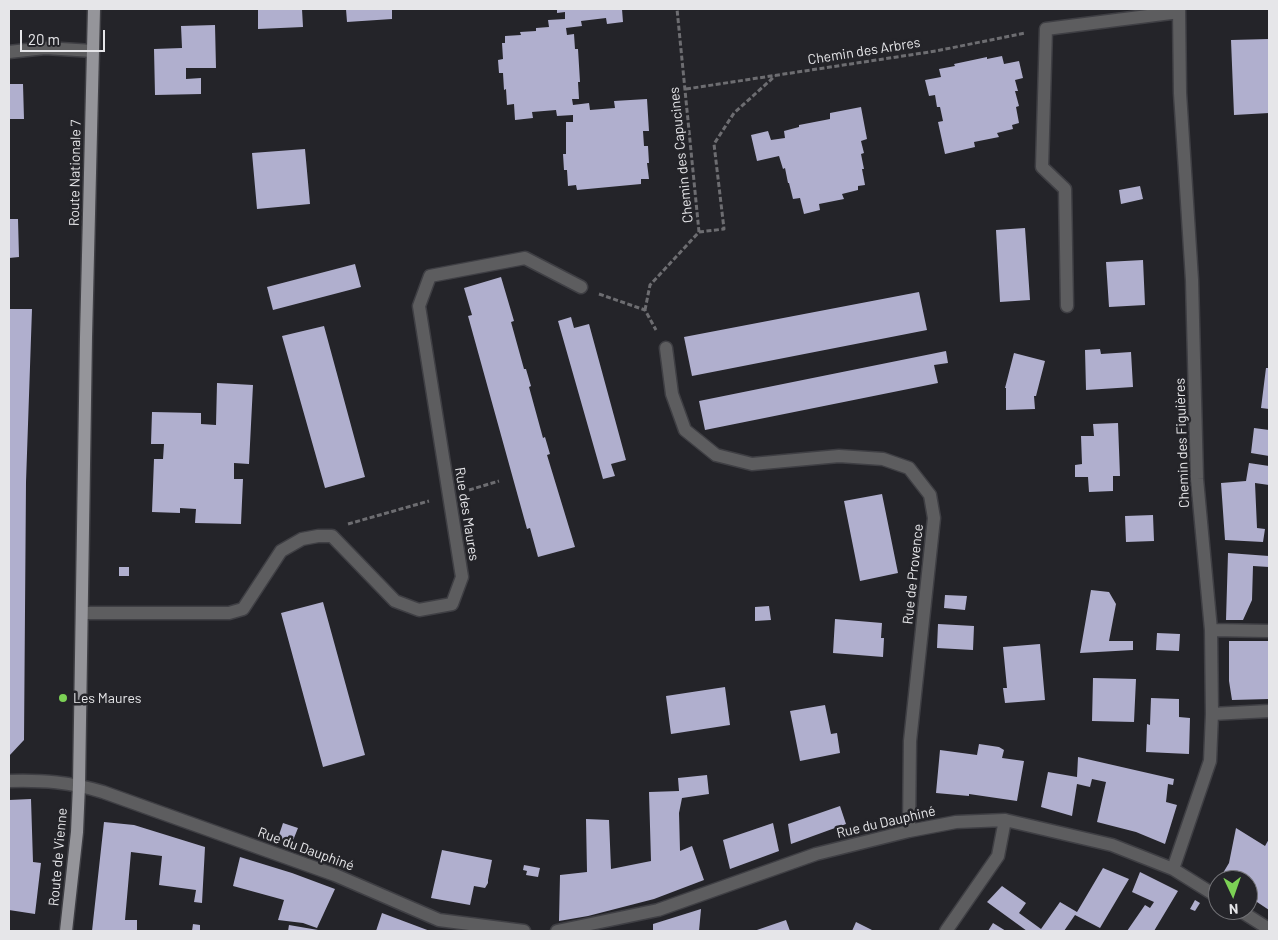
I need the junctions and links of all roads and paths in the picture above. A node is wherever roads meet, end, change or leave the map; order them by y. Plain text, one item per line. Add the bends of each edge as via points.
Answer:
1 (94, 9) edge
2 (677, 9) edge
3 (1179, 10) edge
4 (1046, 29) junction
5 (93, 51) junction
6 (9, 52) edge
7 (776, 75) junction
8 (686, 89) junction
9 (699, 232) junction
10 (581, 287) joint
11 (1067, 306) dead end
12 (644, 310) junction
13 (666, 348) joint
14 (499, 481) dead end
15 (449, 496) junction
16 (332, 536) junction
17 (82, 613) junction
18 (1211, 630) junction
19 (1269, 631) edge
20 (1269, 711) edge
21 (1212, 714) junction
22 (9, 781) edge
23 (79, 785) junction
24 (1005, 820) junction
25 (909, 831) junction
26 (1173, 869) junction
27 (1208, 891) edge
28 (1254, 920) edge
29 (1269, 929) edge
30 (66, 931) edge
31 (524, 931) edge
32 (557, 931) edge
33 (946, 931) edge

1 - 5 main road, Route Nationale 7
2 - 8 path, Chemin des Capucines
3 - 4 street
3 - 18 street, Chemin des Figuières via 1180,93 1192,280 1197,478
4 - 7 path, Chemin des Arbres via 936,51
4 - 11 street via 1042,167 1064,189
5 - 6 street via 46,48
5 - 17 main road, Route Nationale 7
7 - 8 path, Chemin des Arbres
7 - 9 path via 734,113 714,144 724,228
8 - 9 path, Chemin des Capucines
9 - 12 path, Chemin des Capucines via 650,285
10 - 12 path
10 - 15 street, Rue des Maures via 525,258 430,276 419,306
12 - 13 path
13 - 25 street, Rue de Provence via 672,394 685,430 716,455 752,464 839,456 883,459 909,468 930,495 934,518 910,740
14 - 15 path
15 - 16 path via 349,524
15 - 16 street, Rue des Maures via 462,577 452,604 419,610 395,601
16 - 17 street via 302,539 281,551 243,609 229,613
17 - 23 main road, Route de Vienne
18 - 19 street
18 - 21 street, Chemin des Figuières
20 - 21 street
21 - 26 street, Chemin des Figuières via 1210,761
22 - 23 street, Rue du Dauphiné via 50,780
23 - 30 main road, Route de Vienne
23 - 31 street, Rue du Dauphiné via 335,875 439,920
24 - 25 street, Rue du Dauphiné via 956,822
24 - 26 street, Rue du Dauphiné via 1112,845
24 - 33 street via 998,856
25 - 32 street, Rue du Dauphiné via 816,854 658,910
26 - 27 street, Rue du Dauphiné
28 - 29 street

